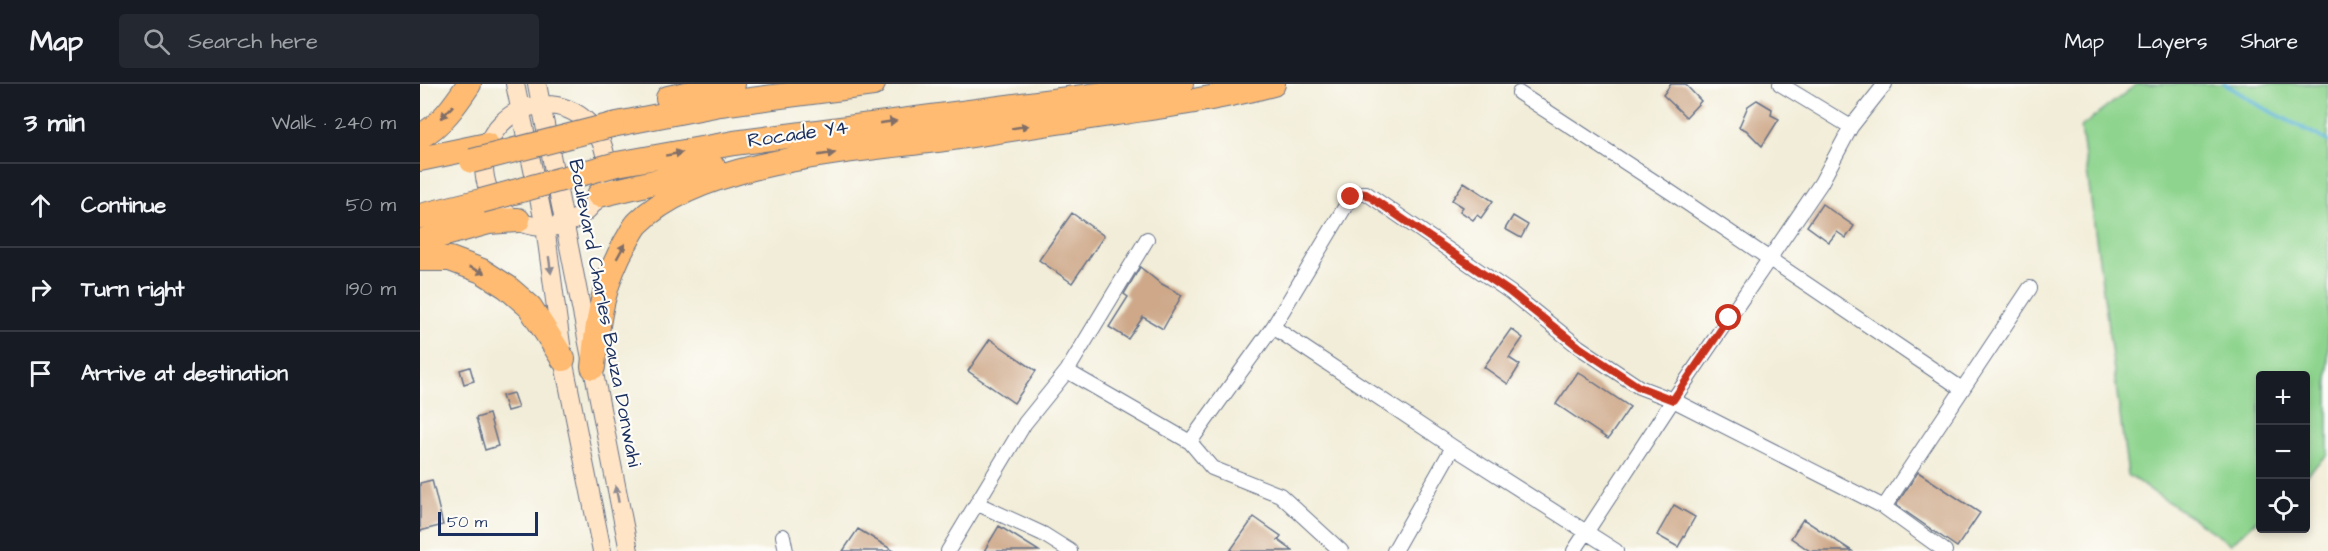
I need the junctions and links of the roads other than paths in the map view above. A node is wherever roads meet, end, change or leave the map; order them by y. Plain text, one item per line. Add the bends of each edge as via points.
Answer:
1 (469, 84) edge
2 (515, 84) edge
3 (537, 84) edge
4 (733, 84) edge
5 (873, 84) edge
6 (1182, 84) edge
7 (1273, 84) edge
8 (1780, 84) edge
9 (1885, 84) edge
10 (1519, 93) dead end
11 (540, 105) junction
12 (520, 110) junction
13 (586, 121) junction
14 (1851, 128) junction
15 (420, 136) edge
16 (480, 153) junction
17 (420, 159) edge
18 (785, 160) junction
19 (420, 174) edge
20 (599, 195) junction
21 (420, 216) edge
22 (518, 220) junction
23 (565, 224) junction
24 (545, 227) junction
25 (1147, 239) dead end
26 (420, 241) edge
27 (420, 259) edge
28 (1770, 259) junction
29 (2030, 288) dead end
30 (1273, 327) junction
31 (563, 359) junction
32 (593, 368) junction
33 (1067, 371) junction
34 (1962, 389) junction
35 (1673, 400) junction
36 (1190, 442) junction
37 (1453, 447) junction
38 (978, 504) junction
39 (1884, 507) junction
40 (1586, 533) junction
41 (783, 536) dead end
42 (602, 551) edge
43 (629, 551) edge
44 (786, 551) edge
45 (948, 551) edge
46 (1070, 551) edge
47 (1341, 551) edge
48 (1394, 551) edge
49 (1574, 551) edge
50 (1616, 551) edge
51 (1945, 551) edge

1 -> 15 highway via 428,133
2 - 12 main road
3 - 11 main road, Boulevard Charles Bauza Donwahi
4 - 13 highway via 645,103
5 - 16 highway, Rocade Y4, bridge via 720,104
21 -> 6 highway, Rocade Y4, bridge via 616,164 734,143
18 -> 7 highway via 1158,107
8 - 14 street
9 - 14 street
10 - 28 street
11 - 12 main road
11 - 13 main road via 557,106
11 - 23 main road, Boulevard Charles Bauza Donwahi
12 - 16 main road via 506,119
12 - 24 main road
13 - 20 main road via 598,136 605,156 605,176
14 - 28 street via 1821,183
16 - 17 highway
16 - 19 highway, Rocade Y4
16 - 22 main road via 492,196
18 - 20 highway via 717,167
32 -> 18 highway via 604,292 617,256 637,224 665,200 706,183
20 - 23 main road via 579,217
22 - 24 main road
22 - 26 highway via 489,222
23 - 24 main road
23 - 32 main road, Boulevard Charles Bauza Donwahi
24 -> 31 main road
25 - 33 street
27 -> 31 highway via 450,259 482,271 507,287 530,307
28 - 34 street
28 - 35 street
29 - 34 street
30 - 35 street via 1351,197 1366,194 1510,292 1579,347 1639,387
30 - 36 street
30 - 37 street
31 - 42 main road
43 -> 32 main road, Boulevard Charles Bauza Donwahi
33 - 36 street
33 - 38 street via 1025,423
34 - 39 street
35 - 39 street
35 - 40 street
36 - 47 street via 1212,468 1280,495
37 - 40 street
37 - 48 street
38 - 45 street
38 - 46 street
39 - 51 street
40 - 49 street
40 - 50 street
41 - 44 street

